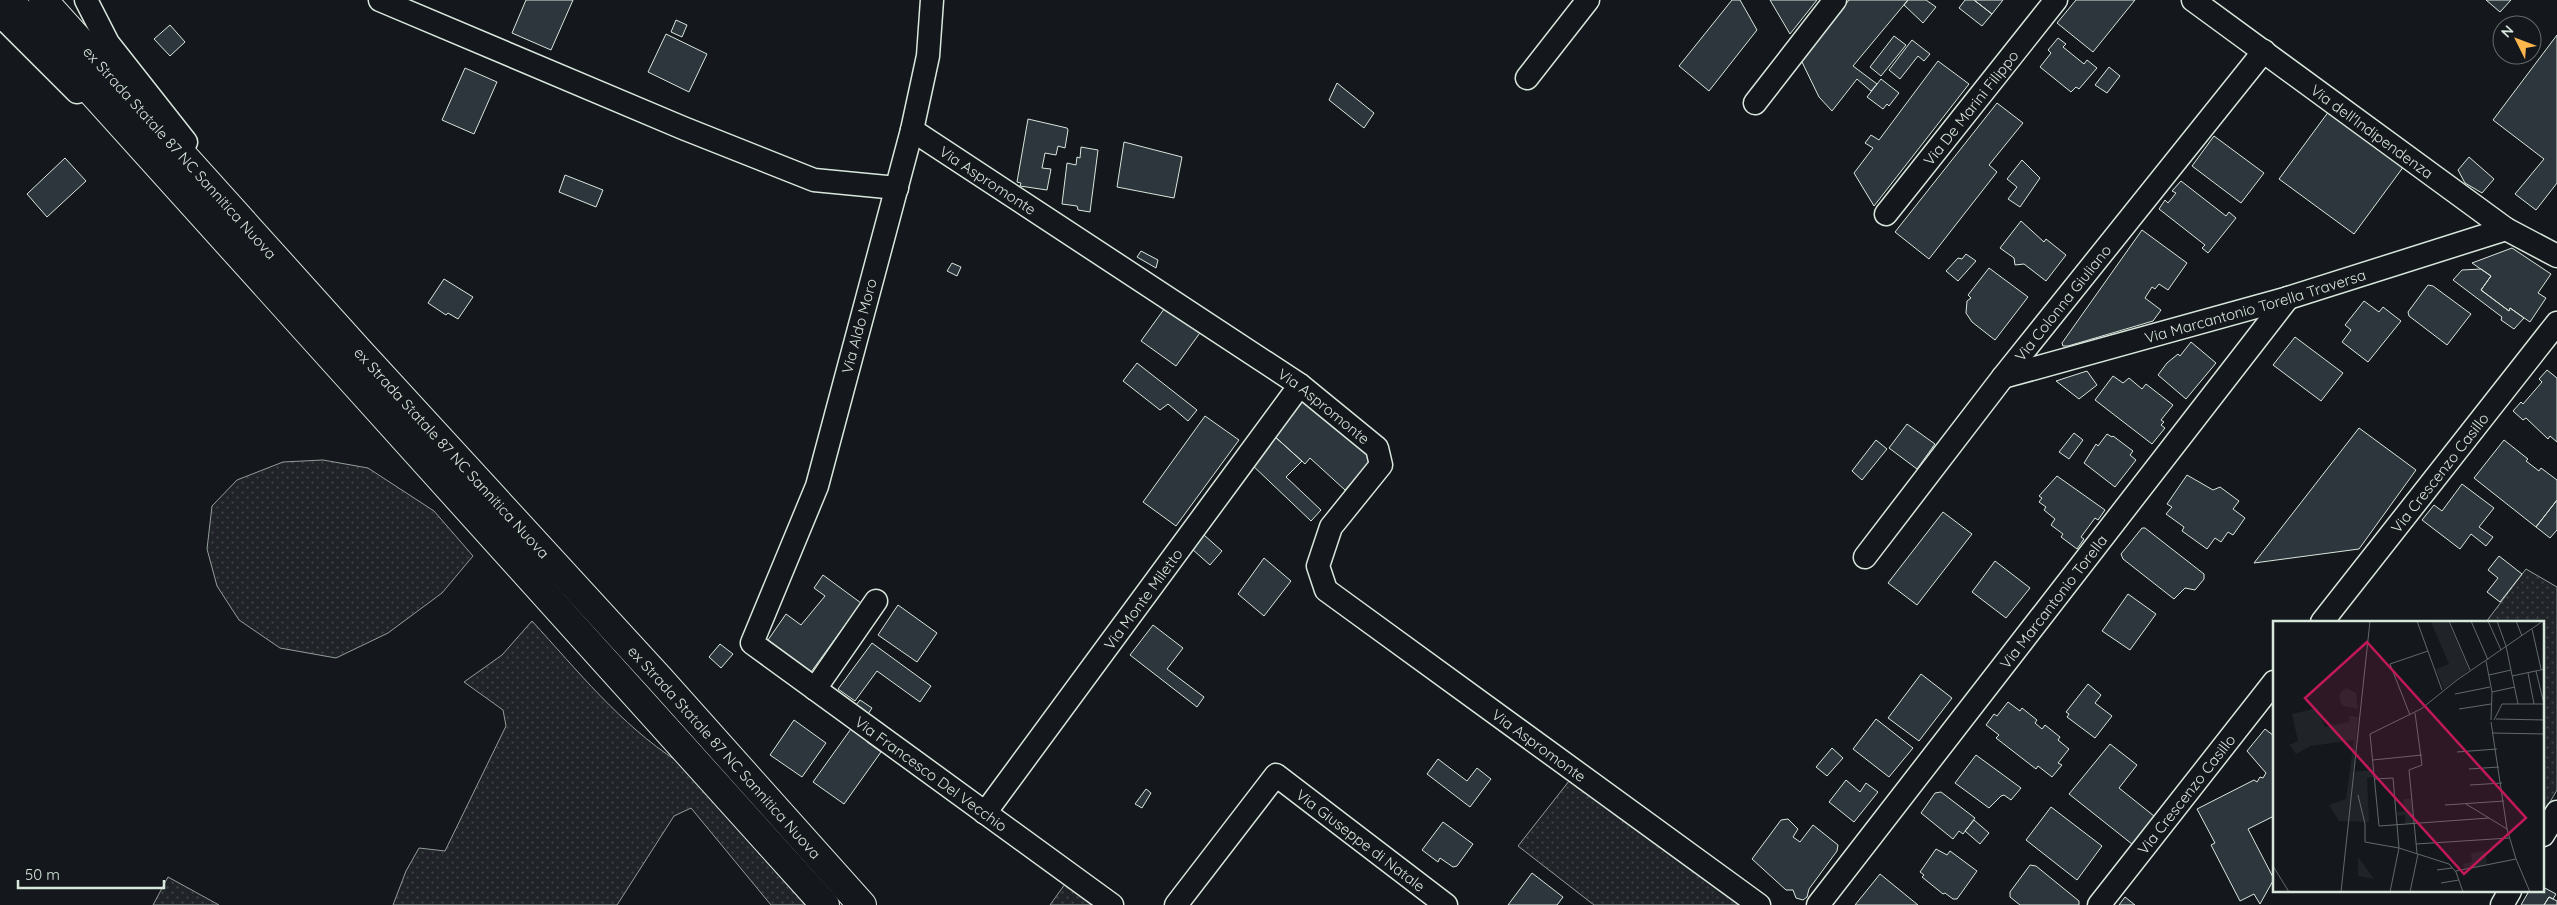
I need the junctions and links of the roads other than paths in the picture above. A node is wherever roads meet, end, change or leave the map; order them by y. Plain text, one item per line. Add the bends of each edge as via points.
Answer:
1 (9, 0) edge
2 (44, 0) edge
3 (86, 0) edge
4 (380, 0) edge
5 (932, 0) edge
6 (1588, 0) edge
7 (1835, 0) edge
8 (2056, 0) edge
9 (2193, 0) edge
10 (0, 15) edge
11 (2264, 51) junction
12 (1527, 78) dead end
13 (1755, 103) dead end
14 (912, 130) junction
15 (147, 153) junction
16 (897, 188) junction
17 (1886, 214) dead end
18 (236, 215) junction
19 (2506, 229) junction
20 (2557, 256) edge
21 (2288, 298) junction
22 (2557, 323) edge
23 (2003, 378) junction
24 (1300, 384) junction
25 (1866, 557) dead end
26 (876, 602) dead end
27 (2323, 621) edge
28 (752, 643) joint
29 (2273, 683) edge
30 (815, 689) junction
31 (2557, 812) edge
32 (985, 813) junction
33 (2544, 833) edge
34 (2509, 892) edge
35 (825, 905) edge
36 (862, 905) edge
37 (1112, 905) edge
38 (1176, 905) edge
39 (1446, 905) edge
40 (1759, 905) edge
41 (1818, 905) edge
42 (2099, 905) edge
43 (2502, 905) edge

1 - 15 highway, ex Strada Statale 87 NC Sannitica Nuova
2 - 18 highway, ex Strada Statale 87 NC Sannitica Nuova
3 - 18 street via 108,43 150,94
4 - 16 street via 814,180
5 - 14 street, Via Aldo Moro via 928,56
6 - 12 street
7 - 13 street
8 - 17 street, Via De Marini Filippo
9 - 11 street, Via dell'Indipendenza
10 - 15 street via 80,96
11 - 19 street, Via dell'Indipendenza
11 - 23 street, Via Colonna Giuliano
14 - 16 street, Via Aldo Moro
14 - 24 street, Via Aspromonte
15 - 35 highway, ex Strada Statale 87 NC Sannitica Nuova
16 - 28 street, Via Aldo Moro via 817,486
18 - 36 highway, ex Strada Statale 87 NC Sannitica Nuova via 666,685
19 - 20 street, Via dell'Indipendenza
19 - 21 street, Via Marcantonio Torella Traversa
21 - 23 street, Via Marcantonio Torella Traversa
21 - 41 street, Via Marcantonio Torella
22 - 27 street, Via Crescenzo Casillo
23 - 25 street, Via Colonna Giuliano
24 - 32 street, Via Monte Miletto
24 - 40 street, Via Aspromonte via 1377,448 1381,466 1331,527 1318,566 1326,590
26 - 30 street
28 - 30 street, Via Francesco Del Vecchio
29 - 42 street, Via Crescenzo Casillo
30 - 32 street, Via Francesco Del Vecchio
31 - 33 street
32 - 37 street, Via Francesco Del Vecchio
34 - 43 street
38 - 39 street, Via Giuseppe di Natale via 1276,775

